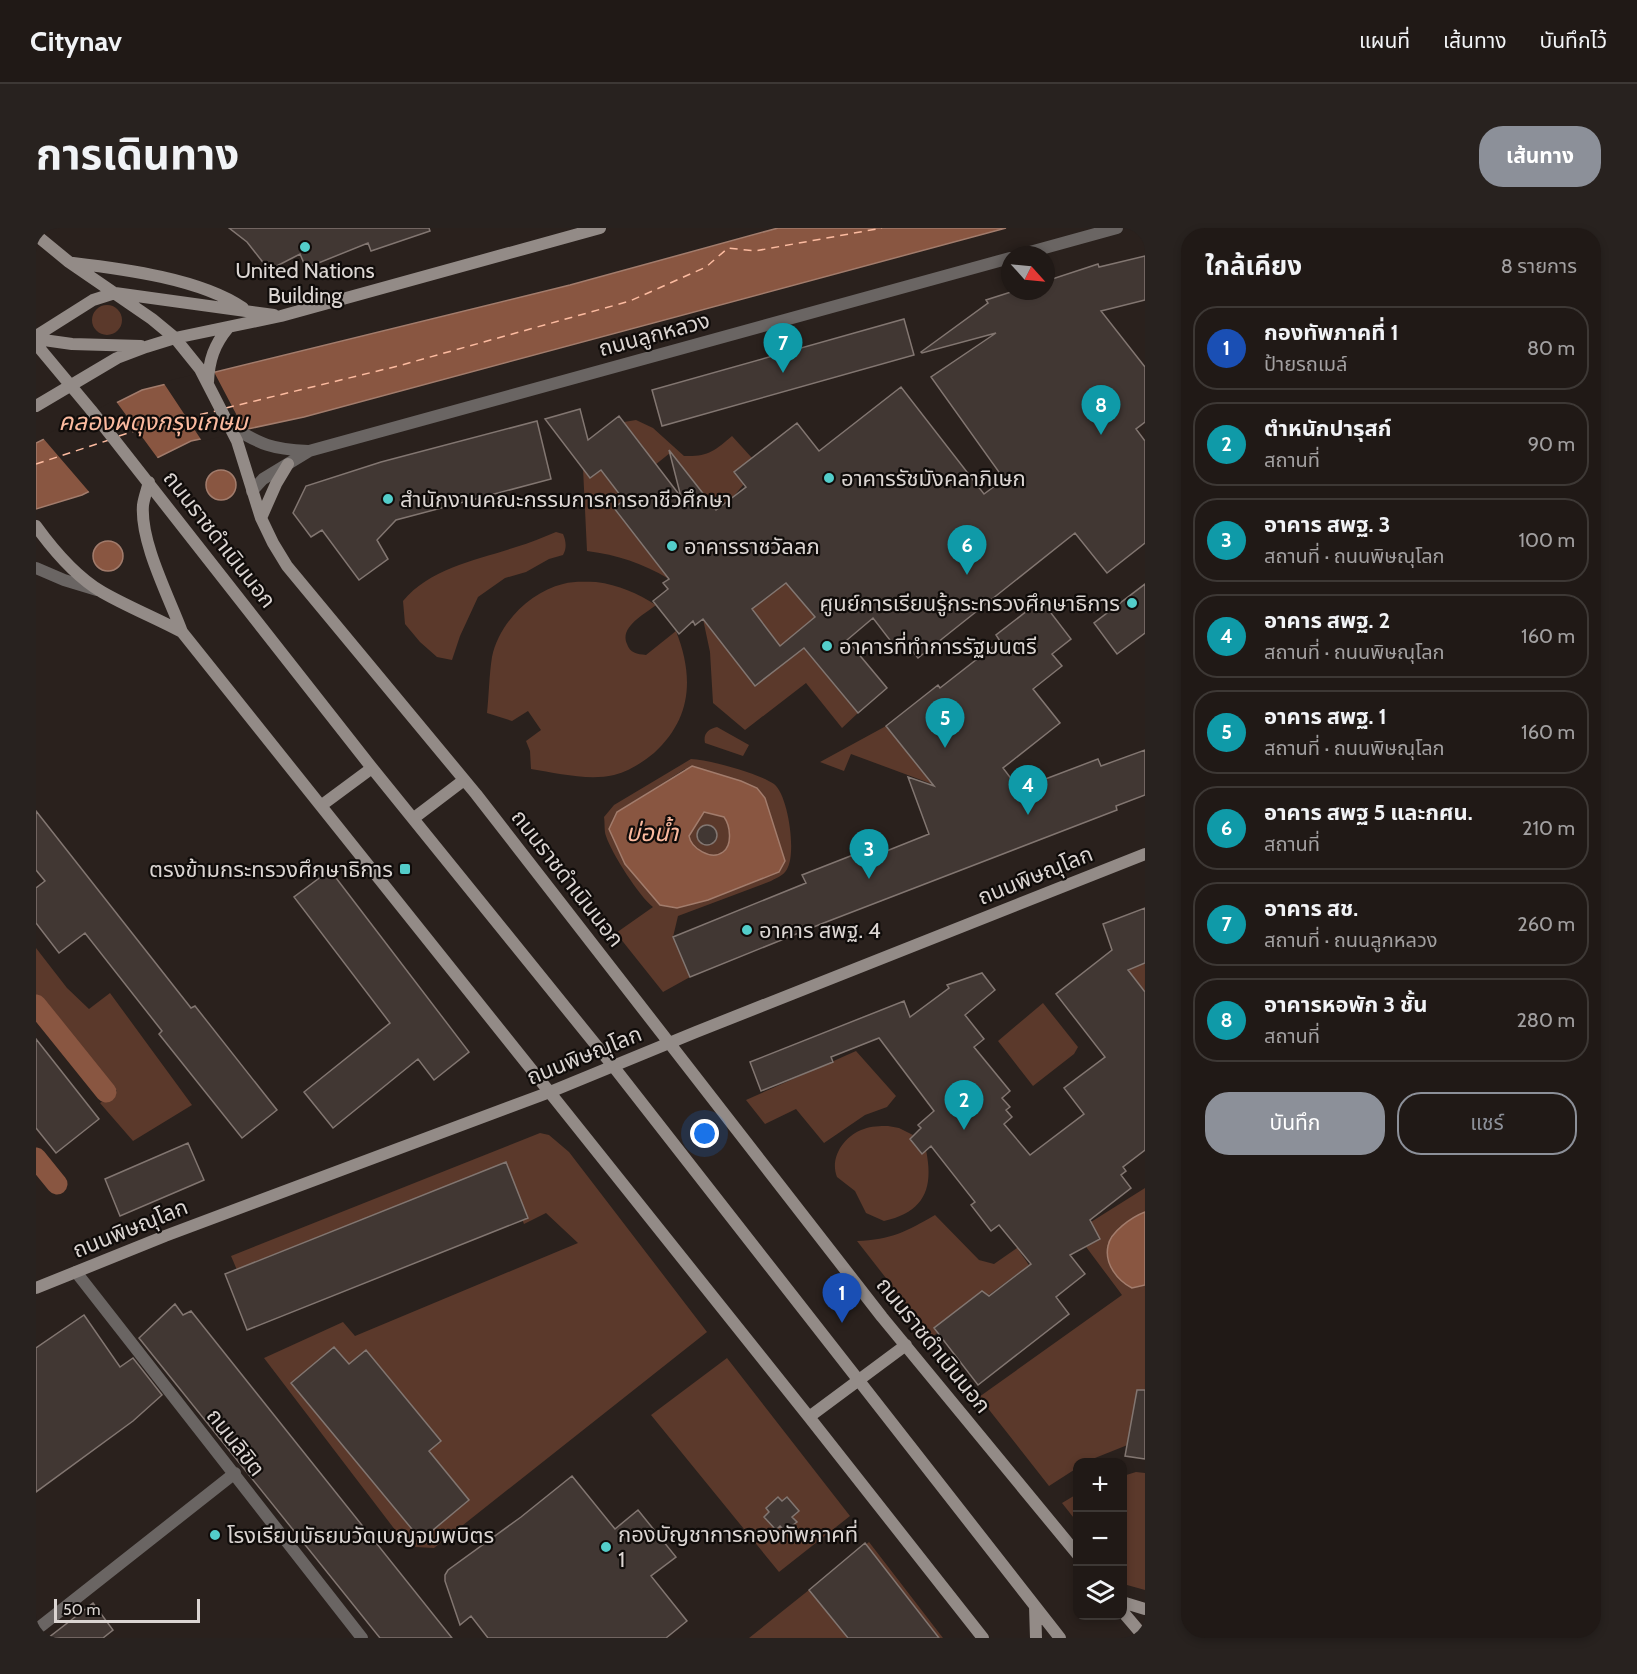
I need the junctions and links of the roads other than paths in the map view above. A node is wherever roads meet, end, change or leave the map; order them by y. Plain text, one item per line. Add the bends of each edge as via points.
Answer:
1 (600, 228) edge
2 (1117, 228) edge
3 (36, 235) edge
4 (1052, 246) edge
5 (1001, 260) edge
6 (69, 262) junction
7 (115, 293) junction
8 (246, 310) junction
9 (281, 316) junction
10 (228, 328) junction
11 (36, 338) edge
12 (175, 338) junction
13 (36, 344) edge
14 (146, 347) junction
15 (207, 383) junction
16 (71, 385) junction
17 (36, 405) edge
18 (230, 426) junction
19 (309, 451) junction
20 (288, 464) junction
21 (146, 478) junction
22 (252, 491) junction
23 (261, 518) junction
24 (36, 526) edge
25 (36, 568) edge
26 (100, 591) junction
27 (182, 632) junction
28 (372, 768) junction
29 (464, 780) junction
30 (322, 805) junction
31 (414, 818) junction
32 (1145, 854) edge
33 (669, 1042) junction
34 (613, 1066) junction
35 (550, 1092) junction
36 (76, 1272) junction
37 (36, 1288) edge
38 (906, 1345) junction
39 (857, 1380) junction
40 (809, 1417) junction
41 (235, 1473) junction
42 (1073, 1550) edge
43 (1127, 1604) edge
44 (1035, 1606) junction
45 (1145, 1609) edge
46 (1127, 1617) edge
47 (36, 1630) edge
48 (362, 1638) edge
49 (983, 1638) edge
50 (1036, 1638) edge
51 (1060, 1638) edge
52 (1145, 1638) edge

1 - 9 main road
2 - 4 street
3 - 6 main road, ถนนราชดำเนินนอก
5 - 19 street, ถนนลูกหลวง
6 - 7 main road, ถนนราชดำเนินนอก
6 - 8 main road via 210,290
7 - 8 main road
7 - 11 main road via 93,300
7 - 12 main road, ถนนราชดำเนินนอก
8 - 9 main road
9 - 10 main road
10 - 12 main road
10 - 15 main road via 211,355
11 - 14 main road via 72,344
12 - 14 main road
12 - 15 main road, ถนนราชดำเนินนอก
13 - 16 main road, ถนนราชดำเนินนอก
14 - 16 main road via 117,358
15 - 18 main road, ถนนราชดำเนินนอก
16 - 17 main road
16 - 21 main road, ถนนราชดำเนินนอก
18 - 19 street, ถนนลูกหลวง via 258,443 280,450
18 - 22 main road, ถนนราชดำเนินนอก
19 - 20 street, ถนนลูกหลวง
20 - 22 street, ถนนลูกหลวง
20 - 23 main road
21 - 27 main road via 143,521 148,544
21 - 28 main road, ถนนราชดำเนินนอก
22 - 23 main road, ถนนราชดำเนินนอก
23 - 29 main road, ถนนราชดำเนินนอก via 287,566
24 - 26 main road via 52,549
25 - 26 street
26 - 27 main road
27 - 30 main road
28 - 30 main road
28 - 31 main road, ถนนราชดำเนินนอก
29 - 31 main road
29 - 33 main road, ถนนราชดำเนินนอก
30 - 35 main road
31 - 34 main road, ถนนราชดำเนินนอก
32 - 33 main road, ถนนพิษณุโลก
33 - 34 main road, ถนนพิษณุโลก
33 - 38 main road, ถนนราชดำเนินนอก
34 - 35 main road, ถนนพิษณุโลก
34 - 39 main road, ถนนราชดำเนินนอก
35 - 36 main road, ถนนพิษณุโลก
35 - 40 main road
36 - 37 main road, ถนนพิษณุโลก
36 - 41 street, ถนนลิขิต
38 - 39 main road
38 - 42 main road, ถนนราชดำเนินนอก
39 - 40 main road
39 - 44 main road, ถนนราชดำเนินนอก
40 - 49 main road
41 - 47 street
41 - 48 street, ถนนลิขิต
43 - 45 main road
44 - 50 main road
44 - 51 main road, ถนนราชดำเนินนอก
46 - 52 main road

